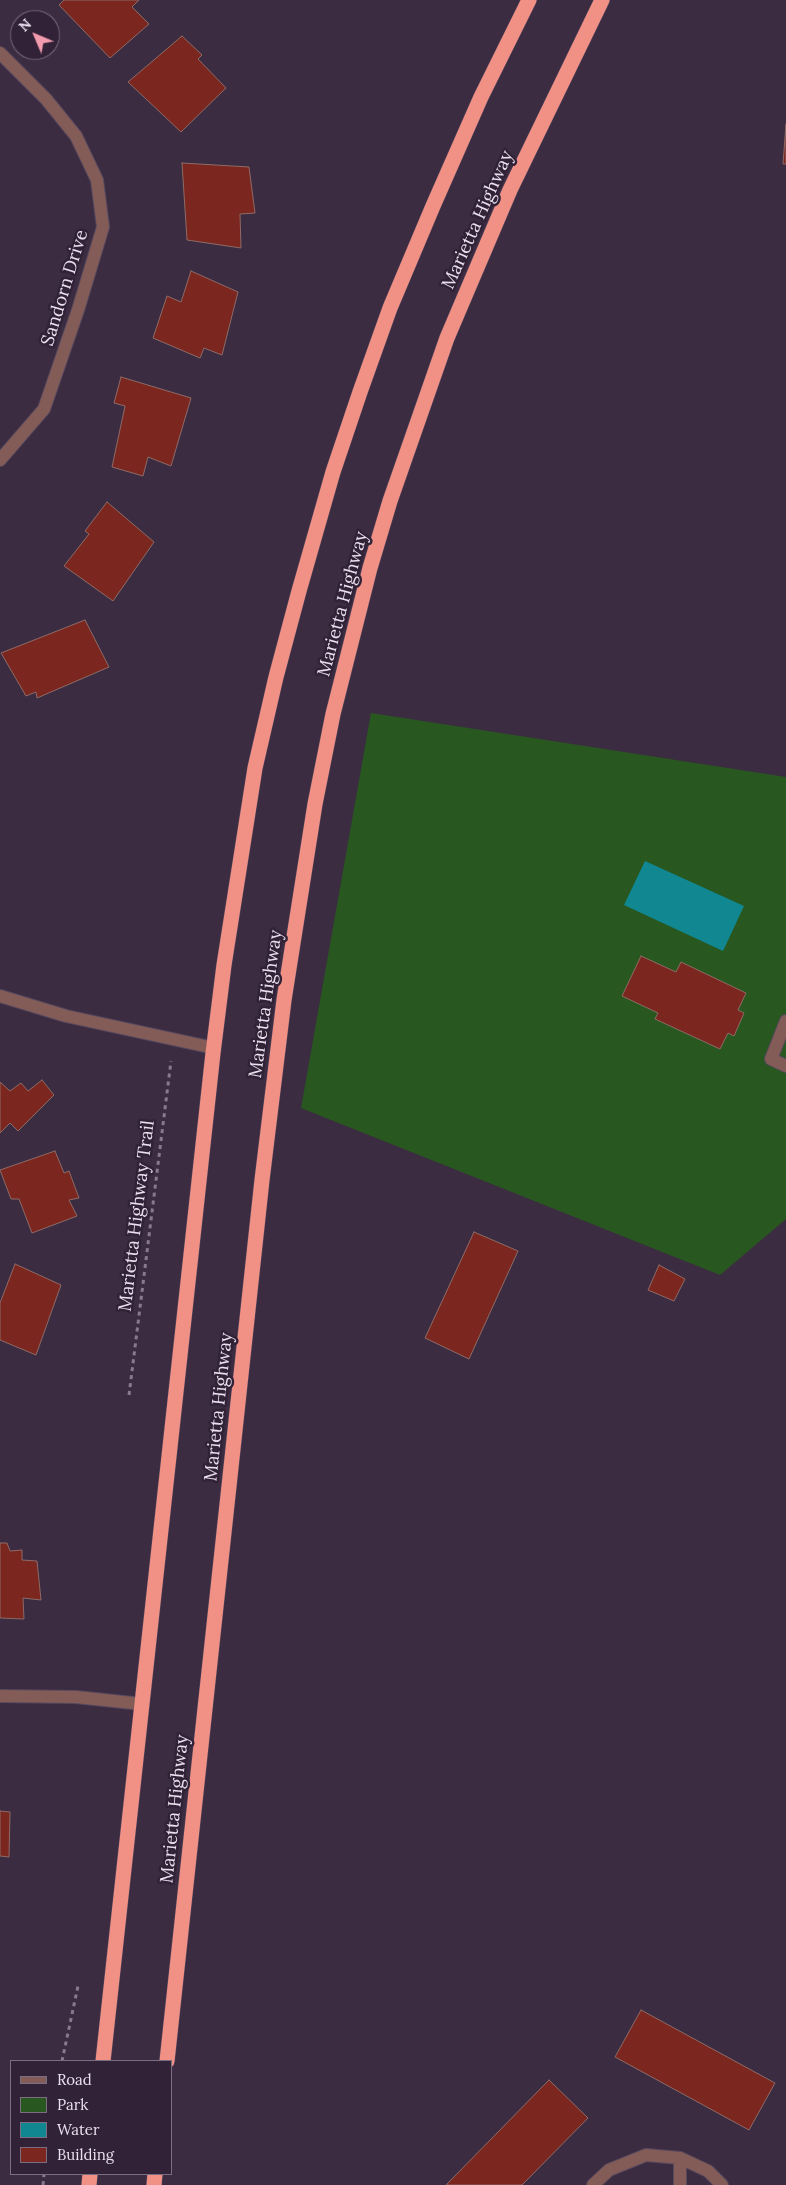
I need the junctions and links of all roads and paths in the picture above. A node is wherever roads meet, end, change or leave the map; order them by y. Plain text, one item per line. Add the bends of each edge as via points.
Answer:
1 (529, 0) edge
2 (602, 0) edge
3 (0, 53) edge
4 (0, 460) edge
5 (0, 996) edge
6 (786, 1021) edge
7 (173, 1039) junction
8 (214, 1048) junction
9 (786, 1066) edge
10 (129, 1396) dead end
11 (0, 1696) edge
12 (142, 1704) junction
13 (78, 1986) dead end
14 (62, 2060) edge
15 (102, 2060) edge
16 (167, 2060) edge
17 (680, 2158) junction
18 (593, 2185) edge
19 (680, 2185) edge
20 (722, 2185) edge

1 - 8 highway via 481,97 390,308 333,472 276,677 255,768
2 - 16 highway, Marietta Highway via 510,190 446,338 370,568 332,723 315,804 284,1000
3 - 4 street, Sandorn Drive via 46,99 76,136 97,180 103,227 44,409
5 - 7 street via 66,1016
6 - 9 street via 770,1058
7 - 8 street
7 - 10 path, Marietta Highway Trail
8 - 12 highway
11 - 12 street via 76,1697
12 - 15 highway
13 - 14 path
17 - 18 street via 646,2155 608,2170
17 - 19 street
17 - 20 street via 708,2171

